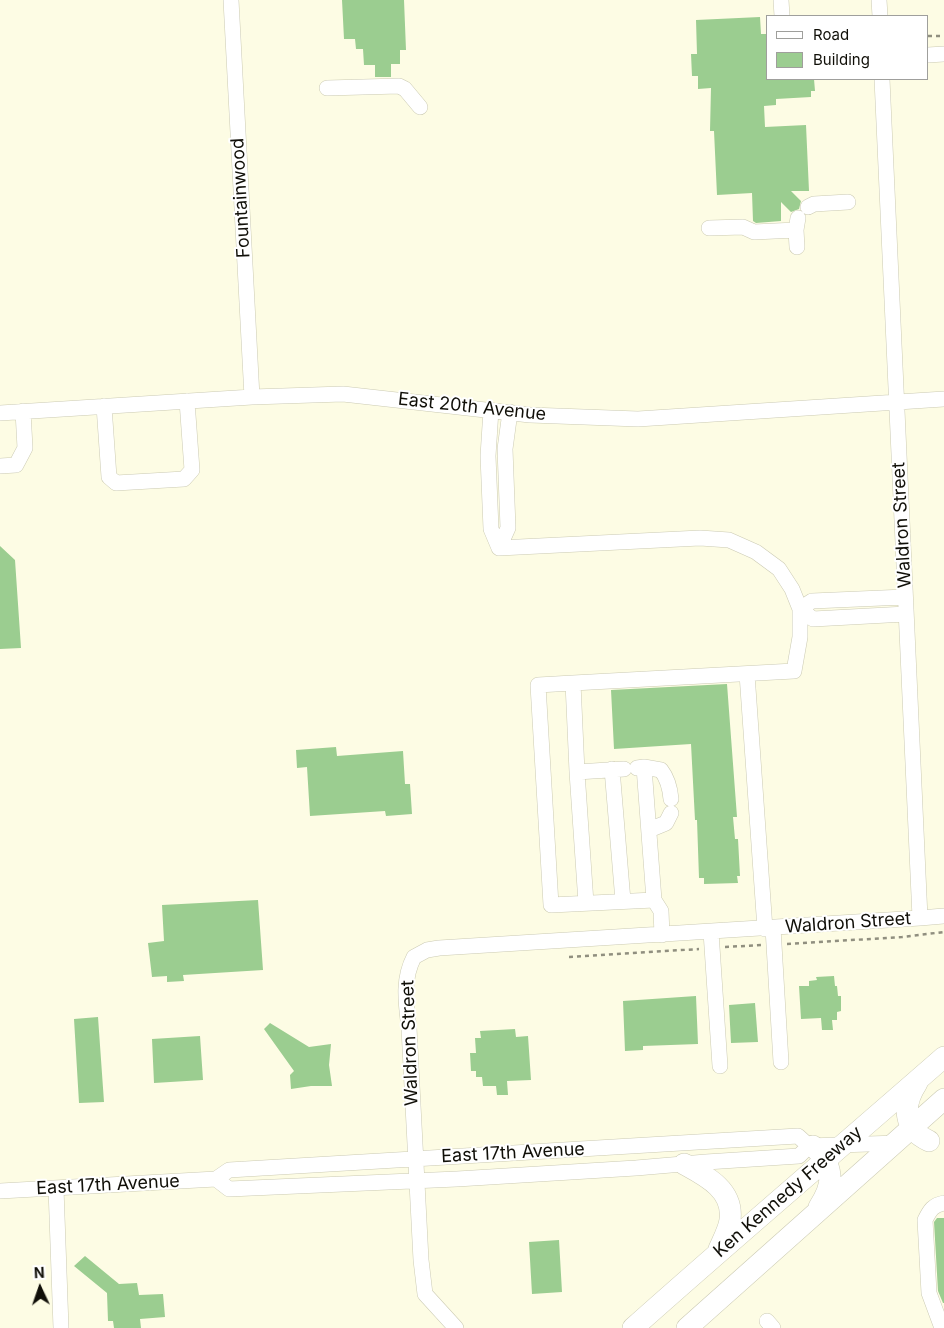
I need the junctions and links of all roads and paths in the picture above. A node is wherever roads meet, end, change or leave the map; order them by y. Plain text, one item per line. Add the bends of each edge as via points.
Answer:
1 (231, 0) edge
2 (781, 0) edge
3 (879, 0) edge
4 (782, 15) edge
5 (880, 15) edge
6 (929, 36) edge
7 (944, 36) edge
8 (944, 54) edge
9 (929, 55) edge
10 (882, 80) edge
11 (327, 88) dead end
12 (420, 107) dead end
13 (848, 202) dead end
14 (801, 219) junction
15 (709, 228) dead end
16 (797, 247) dead end
17 (252, 397) junction
18 (944, 399) edge
19 (186, 401) junction
20 (896, 401) junction
21 (104, 406) junction
22 (491, 410) junction
23 (23, 411) junction
24 (510, 412) junction
25 (0, 413) edge
26 (0, 466) edge
27 (500, 548) junction
28 (905, 597) junction
29 (800, 609) junction
30 (906, 614) junction
31 (747, 674) junction
32 (572, 684) junction
33 (629, 768) junction
34 (577, 772) junction
35 (649, 830) junction
36 (654, 900) junction
37 (623, 901) junction
38 (586, 903) junction
39 (944, 916) edge
40 (920, 918) junction
41 (769, 928) junction
42 (711, 932) junction
43 (944, 932) edge
44 (662, 935) junction
45 (774, 944) junction
46 (712, 948) junction
47 (569, 957) dead end
48 (944, 1058) edge
49 (781, 1062) dead end
50 (720, 1066) dead end
51 (919, 1079) junction
52 (944, 1099) edge
53 (911, 1129) junction
54 (936, 1140) edge
55 (895, 1143) junction
56 (842, 1146) junction
57 (816, 1151) junction
58 (415, 1159) junction
59 (684, 1164) junction
60 (216, 1179) junction
61 (416, 1180) junction
62 (56, 1188) junction
63 (0, 1191) edge
64 (944, 1203) edge
65 (813, 1216) junction
66 (718, 1252) junction
67 (61, 1328) edge
68 (456, 1328) edge
69 (633, 1328) edge
70 (687, 1328) edge
71 (942, 1328) edge

1 - 17 street, Fountainwood
2 - 4 street
3 - 5 street
6 - 7 path
8 - 9 street
10 - 20 street, Waldron Street
11 - 12 street via 399,86
13 - 14 street via 814,204
14 - 15 street via 754,232 743,228
14 - 16 street
17 - 19 street, East 20th Avenue
17 - 22 street, East 20th Avenue via 343,394
18 - 20 street, East 20th Avenue
19 - 21 street, East 20th Avenue
19 - 21 street via 192,470 184,480 116,483 109,476
20 - 24 street, East 20th Avenue via 638,419
20 - 28 street, Waldron Street
21 - 23 street, East 20th Avenue
22 - 24 street, East 20th Avenue
22 - 27 street via 488,456 491,529
23 - 25 street, East 20th Avenue
23 - 26 street via 25,448 16,465
24 - 27 street via 505,449 508,528
27 - 29 street via 700,538 729,540 756,552 779,569
28 - 29 street via 812,601
28 - 30 street, Waldron Street
29 - 30 street via 813,619
29 - 31 street via 800,637 794,671
30 - 40 street, Waldron Street
31 - 32 street
31 - 41 street
32 - 34 street
32 - 38 street via 538,685 551,905
33 - 34 street
33 - 35 street
33 - 35 street via 661,770 670,788 671,806 666,823
33 - 37 street
34 - 38 street
35 - 36 street
36 - 37 street
36 - 44 street via 661,911
37 - 38 street
39 - 40 street
40 - 41 street, Waldron Street
41 - 42 street, Waldron Street
41 - 45 street
42 - 44 street, Waldron Street
42 - 46 street
43 - 45 path
44 - 58 street, Waldron Street via 439,948 414,957 406,978 406,997
45 - 46 path
45 - 49 street
46 - 47 path
46 - 50 street
48 - 51 highway, Ken Kennedy Freeway
51 - 53 highway via 907,1109
51 - 56 highway, Ken Kennedy Freeway
52 - 53 highway, Ken Kennedy Freeway
53 - 54 highway via 921,1137
53 - 55 highway, Ken Kennedy Freeway
54 - 55 street
55 - 56 street
55 - 65 highway, Ken Kennedy Freeway
56 - 57 highway, Ken Kennedy Freeway
57 - 58 street, East 17th Avenue via 798,1136
57 - 59 street, East 17th Avenue via 799,1156
57 - 65 highway via 830,1174 829,1188
57 - 66 highway, Ken Kennedy Freeway
58 - 60 street, East 17th Avenue via 229,1170
58 - 61 street, Waldron Street
59 - 61 street, East 17th Avenue
59 - 66 highway via 715,1182 724,1192 730,1207 730,1220
60 - 61 street, East 17th Avenue via 229,1189
60 - 62 street, East 17th Avenue
61 - 68 street, Waldron Street via 425,1294
62 - 63 street, East 17th Avenue
62 - 67 street
64 - 71 street via 929,1211 925,1220 929,1293
65 - 70 highway, Ken Kennedy Freeway
66 - 69 highway, Ken Kennedy Freeway

